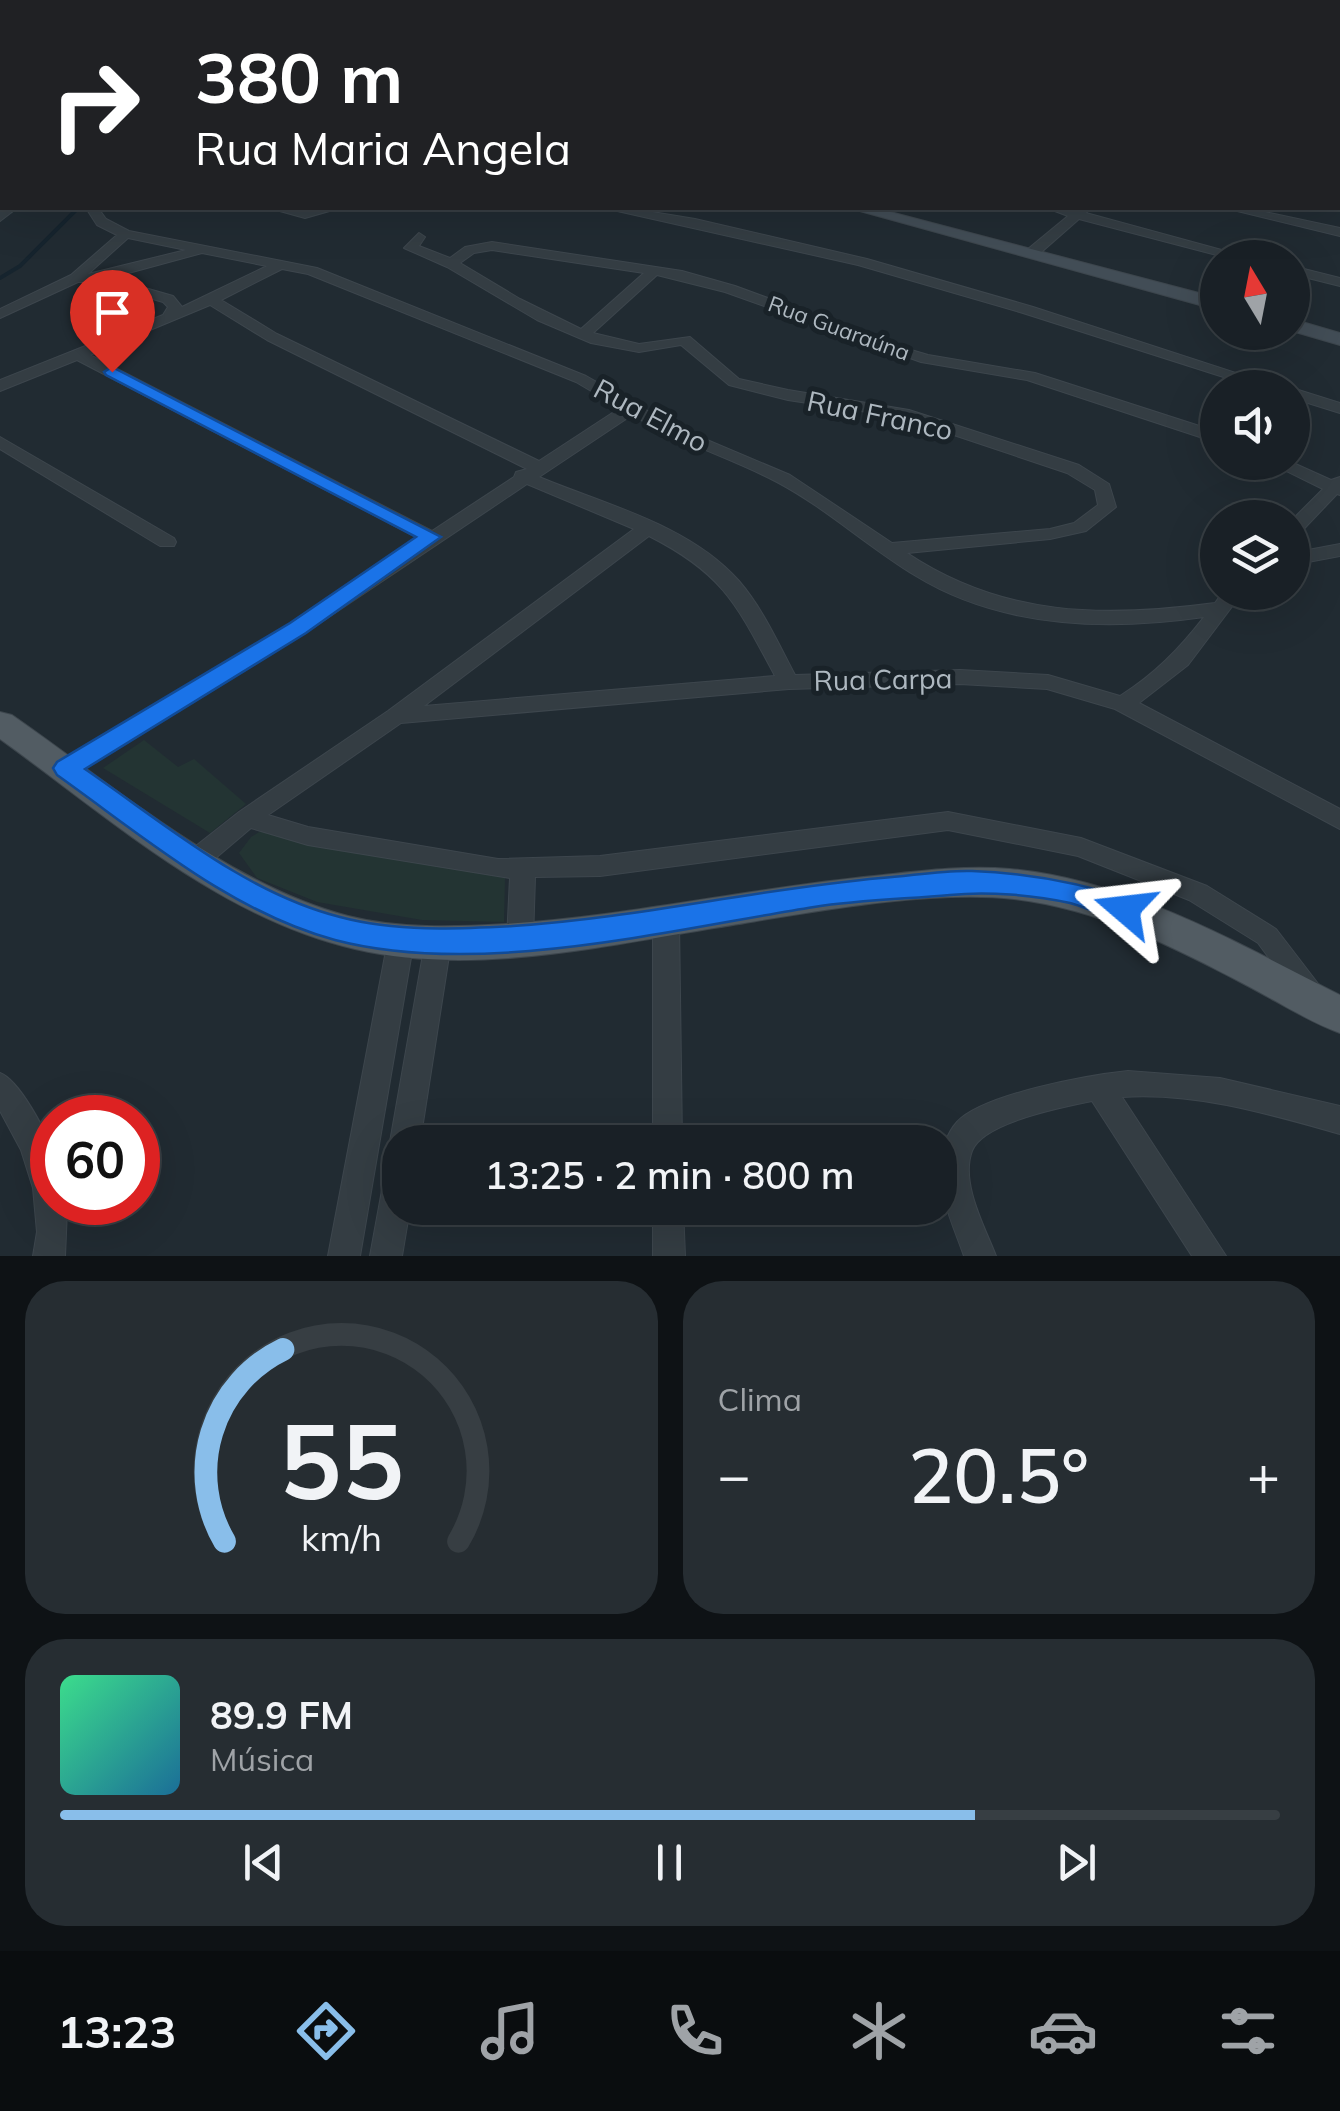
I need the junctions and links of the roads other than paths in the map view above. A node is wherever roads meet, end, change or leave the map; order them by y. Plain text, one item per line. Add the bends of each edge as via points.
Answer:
1 (93, 210) edge
2 (284, 210) edge
3 (324, 210) edge
4 (623, 210) edge
5 (685, 210) edge
6 (865, 210) edge
7 (1081, 210) edge
8 (1240, 210) edge
9 (670, 217) junction
10 (1335, 229) edge
11 (125, 234) junction
12 (419, 237) dead end
13 (1200, 245) edge
14 (204, 249) junction
15 (1033, 252) junction
16 (454, 260) junction
17 (279, 265) junction
18 (655, 270) junction
19 (1310, 274) edge
20 (76, 278) junction
21 (95, 278) junction
22 (1340, 282) edge
23 (1200, 299) edge
24 (211, 300) junction
25 (0, 314) edge
26 (168, 316) junction
27 (1310, 330) edge
28 (585, 333) junction
29 (1340, 339) edge
30 (78, 354) junction
31 (1216, 370) edge
32 (0, 386) edge
33 (1310, 399) edge
34 (634, 406) junction
35 (1340, 408) edge
36 (1200, 432) edge
37 (0, 442) edge
38 (530, 472) junction
39 (1310, 475) edge
40 (1338, 486) edge
41 (1310, 513) edge
42 (644, 530) junction
43 (430, 537) junction
44 (167, 542) dead end
45 (892, 548) junction
46 (1340, 550) edge
47 (1310, 556) edge
48 (1209, 610) edge
49 (1216, 610) edge
50 (1160, 616) junction
51 (1193, 642) junction
52 (790, 682) junction
53 (1123, 704) junction
54 (396, 716) junction
55 (0, 723) edge
56 (66, 768) junction
57 (247, 818) junction
58 (1340, 820) edge
59 (196, 860) junction
60 (522, 868) junction
61 (666, 922) junction
62 (520, 940) junction
63 (419, 941) junction
64 (1330, 1010) edge
65 (0, 1086) edge
66 (1099, 1087) junction
67 (1340, 1120) edge
68 (406, 1125) edge
69 (668, 1125) edge
70 (391, 1225) edge
71 (668, 1225) edge
72 (49, 1256) edge
73 (344, 1256) edge
74 (386, 1256) edge
75 (669, 1256) edge
76 (980, 1256) edge
77 (1210, 1256) edge

1 - 11 street
2 - 3 street
4 - 9 street
5 - 9 street
6 - 15 street
7 - 13 street
7 - 15 street
8 - 10 street
9 - 31 street via 836,255
11 - 14 street, Rua Elmo
11 - 20 street
12 - 16 street, Rua Franco via 411,248
14 - 17 street, Rua Elmo
14 - 21 street
15 - 23 street
16 - 18 street, Rua Guaraúna via 492,246
16 - 28 street, Rua Franco via 507,299
17 - 24 street
17 - 34 street, Rua Elmo via 324,275
18 - 28 street
18 - 36 street, Rua Guaraúna via 730,288 926,359 1030,376
19 - 22 street
20 - 21 street
20 - 25 street
21 - 26 street via 168,299 175,307
24 - 26 street
24 - 38 street
26 - 30 street
27 - 29 street
28 - 45 street, Rua Franco via 632,348 685,340 734,382 917,418 1074,469 1108,498 1080,527 1050,534
30 - 32 street
30 - 43 street
33 - 35 street
34 - 38 street
34 - 45 street, Rua Elmo via 668,429 784,480
37 - 44 street
38 - 42 street
38 - 43 street
39 - 40 street
40 - 41 street
42 - 52 street via 718,570
42 - 54 street
43 - 56 street via 298,628
45 - 50 street, Rua Elmo via 924,573 1010,608 1064,617
46 - 47 street
48 - 50 street, Rua Elmo
49 - 51 street
50 - 51 street
51 - 53 street via 1153,685
52 - 53 street, Rua Carpa via 1014,679
52 - 54 street, Rua Carpa
53 - 58 street, Rua Carpa
54 - 57 street
55 - 56 main road
56 - 59 main road
57 - 59 street
57 - 60 street via 432,860
59 - 63 main road via 259,897 337,929
60 - 62 street
60 - 64 street via 600,866 948,821 1081,848 1198,893 1267,936
61 - 62 main road
61 - 64 main road via 818,895 1013,884 1125,909
61 - 69 street
62 - 63 main road
63 - 68 street
63 - 73 street
65 - 72 street via 36,1146 52,1191
66 - 67 street via 1240,1093
66 - 76 street via 993,1114 965,1132 956,1155 959,1190
66 - 77 street
70 - 74 street
71 - 75 street

